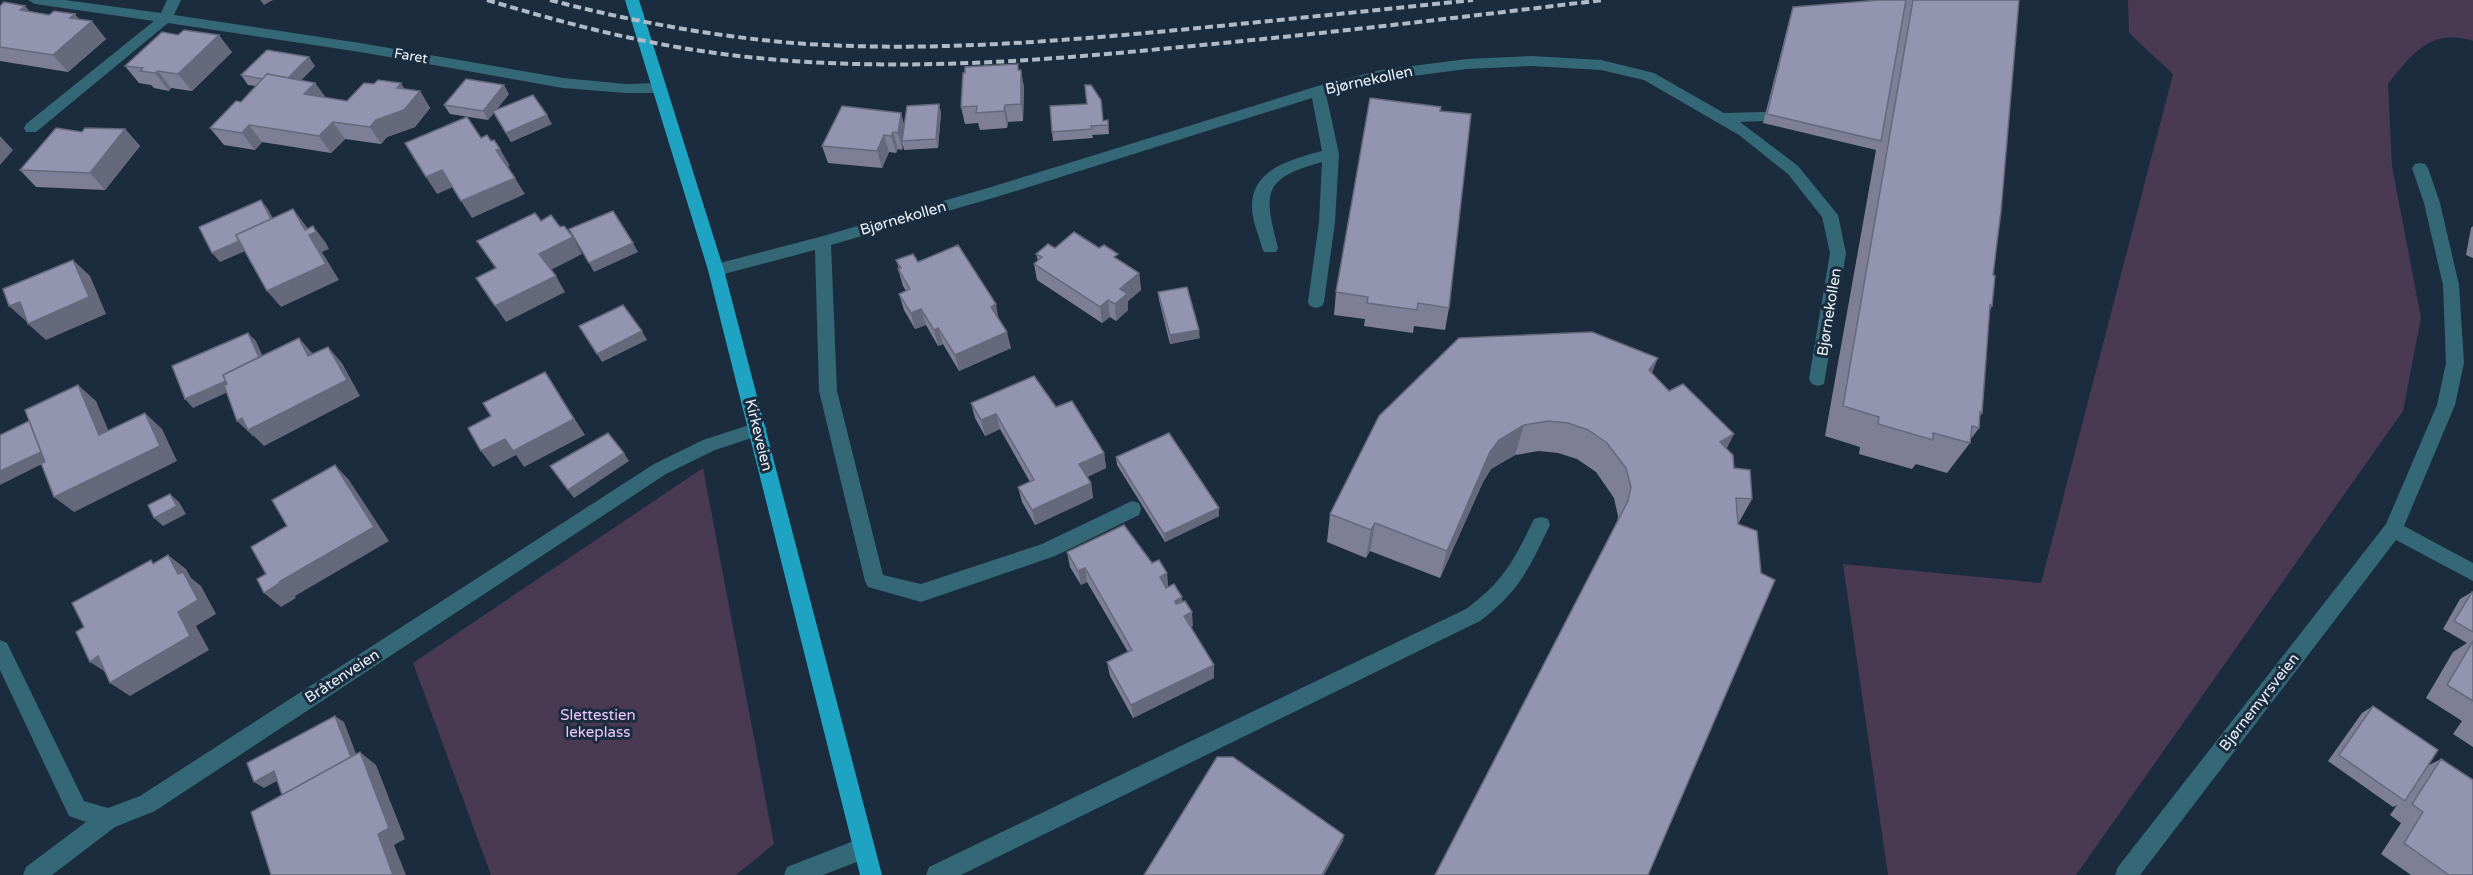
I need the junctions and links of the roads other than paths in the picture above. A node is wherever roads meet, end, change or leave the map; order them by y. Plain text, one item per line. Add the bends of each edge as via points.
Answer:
1 (34, 0) edge
2 (174, 0) edge
3 (632, 0) edge
4 (165, 19) junction
5 (658, 88) junction
6 (1318, 91) junction
7 (1802, 111) edge
8 (1722, 118) junction
9 (31, 129) dead end
10 (1331, 154) junction
11 (2420, 168) dead end
12 (824, 242) junction
13 (1270, 248) dead end
14 (716, 270) junction
15 (1316, 303) dead end
16 (1818, 379) dead end
17 (758, 429) junction
18 (1132, 509) dead end
19 (1541, 525) dead end
20 (2393, 529) junction
21 (2473, 573) edge
22 (0, 649) edge
23 (108, 819) junction
24 (864, 848) junction
25 (34, 875) edge
26 (795, 875) edge
27 (871, 875) edge
28 (937, 875) edge
29 (2126, 875) edge

1 - 4 street, Faret
2 - 4 street
3 - 5 main road, Kirkeveien
4 - 5 street, Faret via 560,82 622,89
4 - 9 street
5 - 14 main road, Kirkeveien
6 - 8 street, Bjørnekollen via 1381,75 1467,64 1532,61 1601,65 1649,76
6 - 10 street
6 - 12 street, Bjørnekollen
7 - 8 street via 1782,117
8 - 16 street, Bjørnekollen via 1793,170 1830,215 1838,253
10 - 13 street via 1271,177 1261,190 1260,207
10 - 15 street via 1332,190
11 - 20 street, Bjørnemyrsveien via 2451,285 2455,363 2446,405
12 - 14 street, Bjørnekollen
12 - 18 street via 828,391 875,581 921,593 1048,550
14 - 17 main road, Kirkeveien
17 - 23 street, Bråtenveien via 709,445 660,469 147,804
17 - 24 main road, Kirkeveien
19 - 28 street via 1521,567 1497,597 1473,615
20 - 21 street
20 - 29 street, Bjørnemyrsveien
22 - 23 street via 77,809
23 - 25 street, Bråtenveien
24 - 26 street
24 - 27 main road, Kirkeveien

